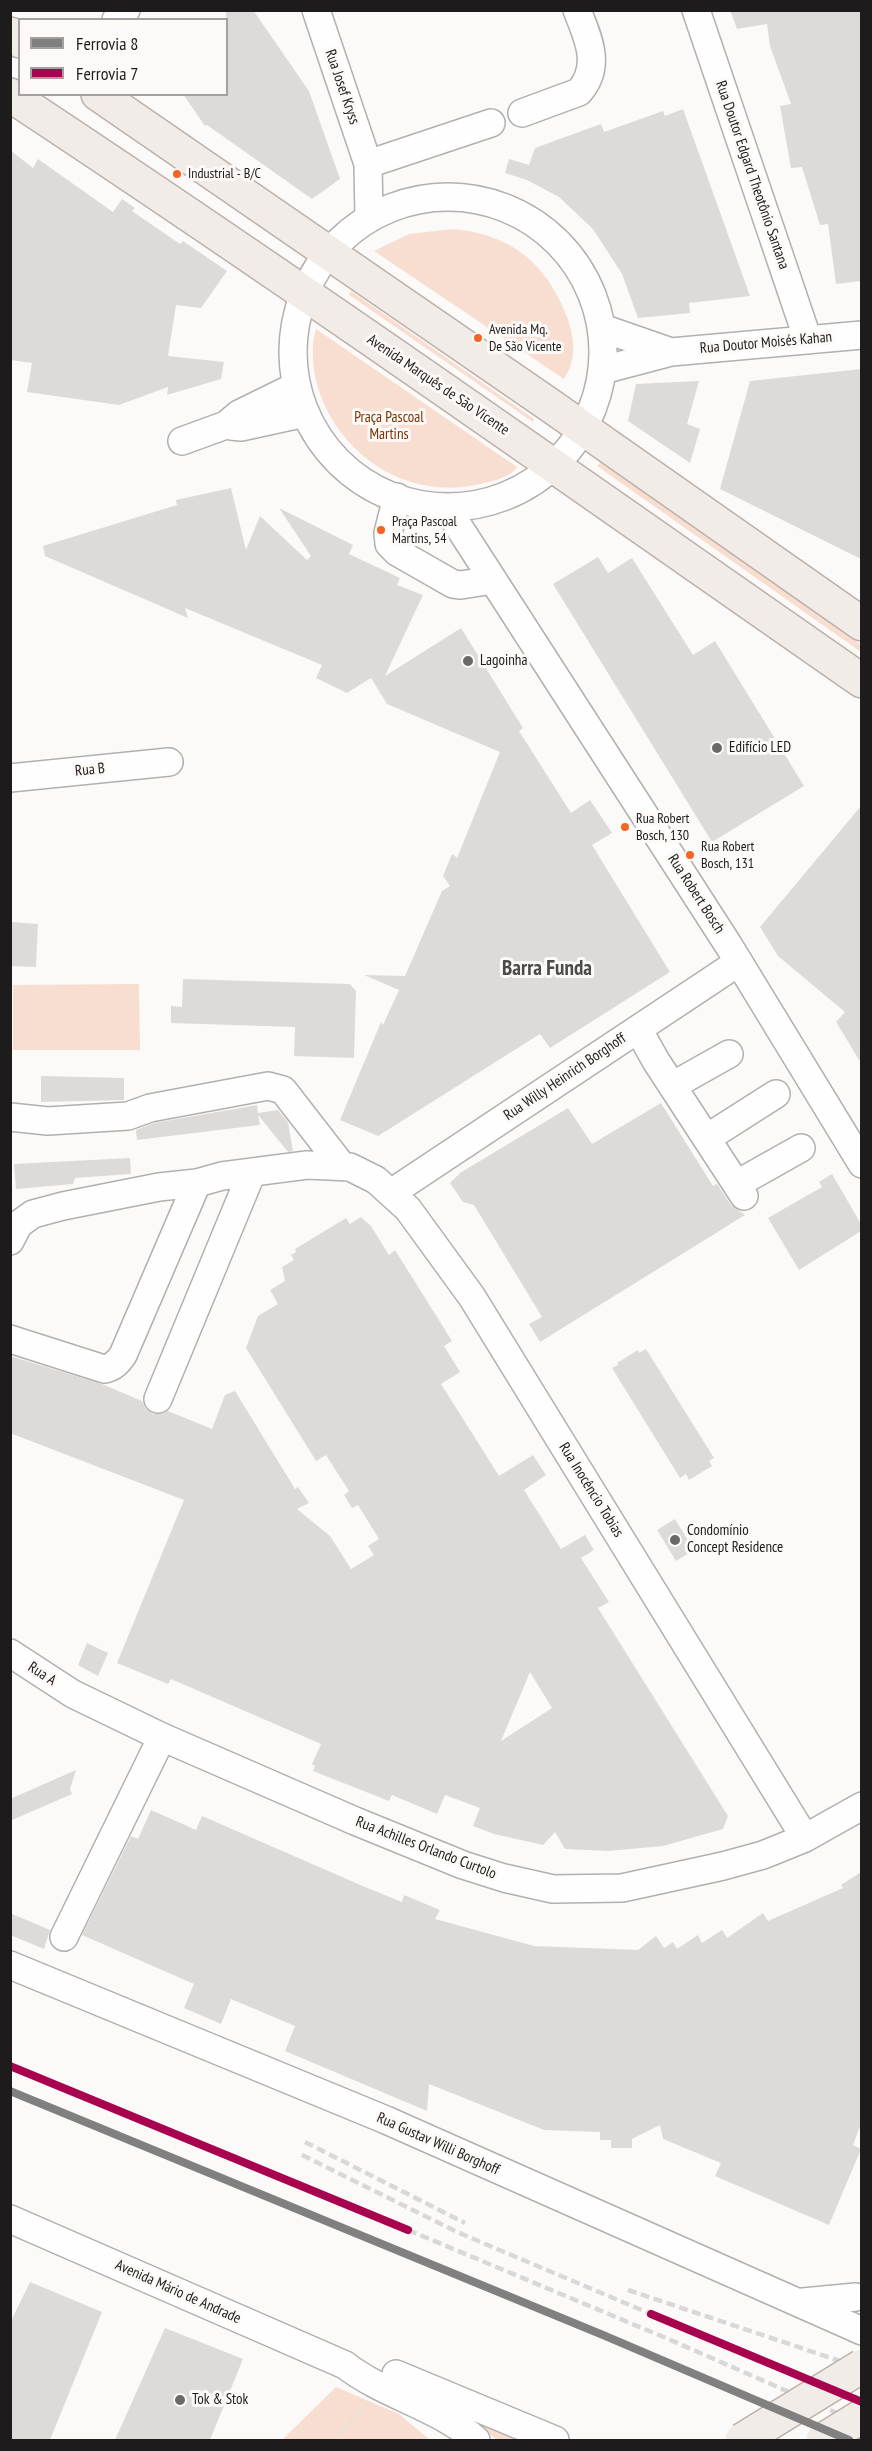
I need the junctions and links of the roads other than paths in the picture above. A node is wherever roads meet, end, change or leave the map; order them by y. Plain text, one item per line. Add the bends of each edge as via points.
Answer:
1 (316, 10) edge
2 (577, 10) edge
3 (696, 10) edge
4 (10, 95) edge
5 (101, 96) edge
6 (522, 113) dead end
7 (491, 123) dead end
8 (368, 164) junction
9 (402, 204) junction
10 (369, 218) junction
11 (328, 254) junction
12 (304, 294) junction
13 (602, 328) junction
14 (861, 334) edge
15 (808, 340) junction
16 (671, 352) junction
17 (603, 370) junction
18 (296, 386) junction
19 (305, 413) junction
20 (226, 425) junction
21 (583, 429) junction
22 (182, 441) dead end
23 (554, 465) junction
24 (397, 497) junction
25 (446, 507) junction
26 (494, 580) junction
27 (861, 624) edge
28 (861, 681) edge
29 (169, 762) dead end
30 (10, 778) edge
31 (739, 962) junction
32 (638, 1029) junction
33 (729, 1054) dead end
34 (672, 1086) junction
35 (776, 1094) dead end
36 (10, 1117) edge
37 (707, 1138) junction
38 (801, 1148) dead end
39 (861, 1164) edge
40 (346, 1166) junction
41 (252, 1172) junction
42 (197, 1183) junction
43 (391, 1192) junction
44 (10, 1241) edge
45 (10, 1339) edge
46 (158, 1399) dead end
47 (10, 1653) edge
48 (73, 1694) joint
49 (162, 1737) junction
50 (861, 1806) edge
51 (805, 1838) junction
52 (64, 1937) dead end
53 (10, 1965) edge
54 (10, 2219) edge
55 (860, 2292) edge
56 (796, 2303) junction
57 (861, 2331) edge
58 (345, 2364) junction
59 (861, 2366) edge
60 (410, 2399) junction
61 (861, 2416) edge
62 (449, 2440) edge
63 (476, 2440) edge
64 (555, 2440) edge
65 (742, 2440) edge
66 (824, 2440) edge

1 - 8 street, Rua Josef Kryss
2 - 6 street via 593,59 585,86 579,92
3 - 15 street, Rua Doutor Edgard Theotônio Santana
4 - 12 main road, Avenida Marquês de São Vicente
5 - 11 main road
7 - 8 street
8 - 9 street, Rua Josef Kryss
8 - 10 street, Rua Josef Kryss
9 - 10 street
9 - 13 street via 439,197 477,200 513,211 546,231 572,259 591,291
10 - 11 street
11 - 12 street
11 - 21 main road
12 - 18 street via 293,340
12 - 23 main road, Avenida Marquês de São Vicente
13 - 16 street, Rua Doutor Moisés Kahan
13 - 17 street
14 - 15 street, Rua Doutor Moisés Kahan
15 - 16 street, Rua Doutor Moisés Kahan
16 - 17 street, Rua Doutor Moisés Kahan
17 - 21 street via 593,409
18 - 19 street
18 - 20 street via 239,414
19 - 20 street via 241,427
19 - 24 street via 329,451 362,481
20 - 22 street
21 - 23 street
21 - 27 main road
23 - 25 street via 530,484 504,497 476,505
23 - 28 main road, Avenida Marquês de São Vicente
24 - 25 street
24 - 26 street via 388,533 389,544 397,552 453,584
25 - 26 street, Rua Robert Bosch
26 - 31 street, Rua Robert Bosch
29 - 30 street, Rua B
31 - 32 street, Rua Willy Heinrich Borghoff
31 - 39 street, Rua Robert Bosch
32 - 34 street
32 - 43 street, Rua Willy Heinrich Borghoff
33 - 34 street
34 - 37 street
35 - 37 street
36 - 40 street via 48,1121 128,1116 150,1108 268,1086 283,1090
37 - 38 street via 740,1190
40 - 41 street via 307,1165
40 - 43 street, Rua Inocêncio Tobias
41 - 42 street
41 - 46 street
42 - 44 street via 127,1193 33,1214 19,1224
42 - 45 street via 117,1363 104,1369
43 - 51 street, Rua Inocêncio Tobias via 408,1209 472,1298
47 - 48 street, Rua A
48 - 49 street, Rua Achilles Orlando Curtolo
49 - 51 street, Rua Achilles Orlando Curtolo via 463,1865 553,1889 622,1888 657,1881 743,1861
49 - 52 street
50 - 51 street, Rua Achilles Orlando Curtolo
53 - 56 street, Rua Gustav Willi Borghoff via 386,2120
54 - 58 street, Avenida Mário de Andrade
55 - 56 street
56 - 57 street, Rua Gustav Willi Borghoff
58 - 60 street, Avenida Mário de Andrade via 361,2377
58 - 64 street, Avenida Mário de Andrade via 393,2373
59 - 65 main road, bridge
60 - 62 street
60 - 63 street, Avenida Mário de Andrade via 445,2417
61 - 66 main road, bridge

